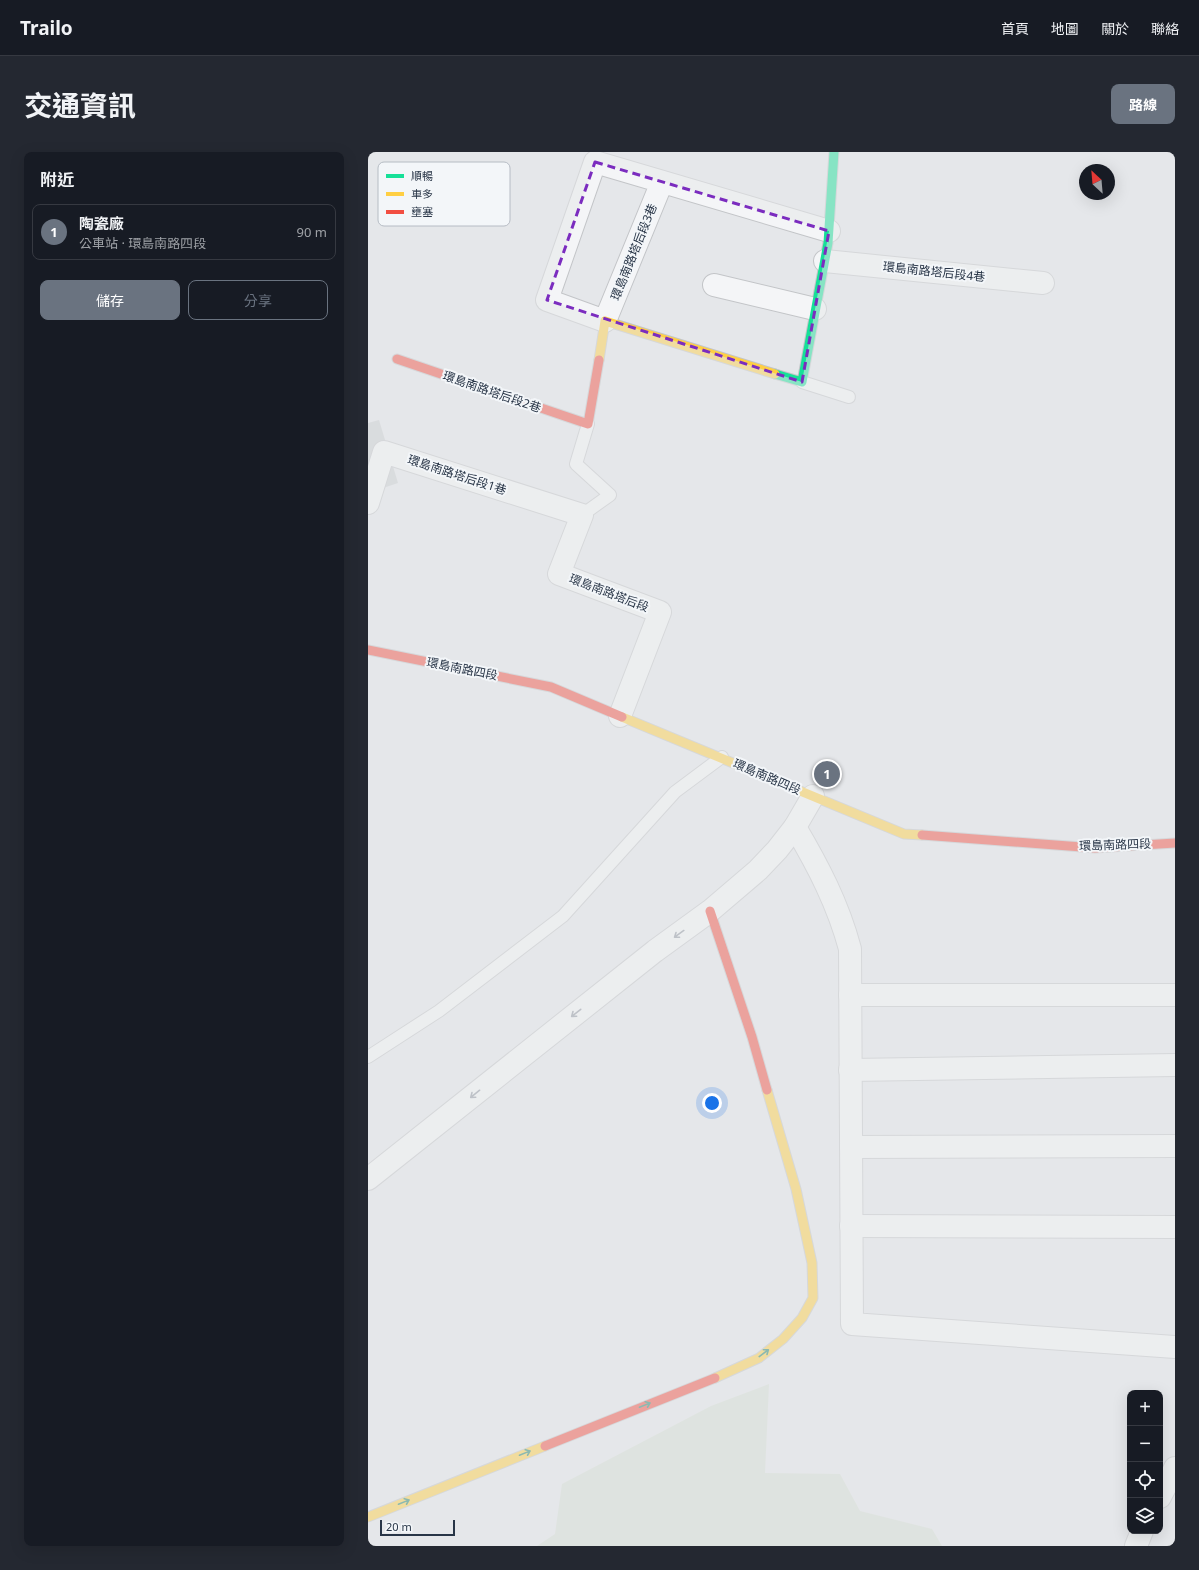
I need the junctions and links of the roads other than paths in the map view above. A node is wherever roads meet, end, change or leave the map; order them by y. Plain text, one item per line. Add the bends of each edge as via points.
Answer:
1 (834, 152) edge
2 (662, 182) junction
3 (829, 231) junction
4 (825, 260) junction
5 (1043, 283) dead end
6 (714, 285) dead end
7 (816, 309) junction
8 (606, 321) junction
9 (397, 360) dead end
10 (802, 382) junction
11 (849, 398) dead end
12 (588, 424) junction
13 (368, 503) edge
14 (582, 515) junction
15 (368, 650) edge
16 (620, 716) junction
17 (722, 757) junction
18 (813, 796) junction
19 (795, 827) junction
20 (1175, 843) edge
21 (710, 910) junction
22 (850, 995) junction
23 (1175, 995) edge
24 (368, 1057) edge
25 (1175, 1065) edge
26 (850, 1070) junction
27 (1175, 1146) edge
28 (851, 1147) junction
29 (368, 1179) edge
30 (851, 1226) junction
31 (1175, 1227) edge
32 (1175, 1347) edge
33 (1175, 1468) edge
34 (1163, 1491) edge
35 (368, 1517) edge
36 (1141, 1534) edge
37 (1136, 1546) edge

1 - 3 street
2 - 3 street
2 - 8 street, 環島南路塔后段3巷
2 - 8 street via 595,162 547,300
3 - 4 street
4 - 5 street, 環島南路塔后段4巷
4 - 7 street
6 - 7 street
7 - 10 street
8 - 10 street
8 - 12 street
9 - 12 street, 環島南路塔后段2巷
10 - 11 lane
12 - 14 lane via 576,464 610,495
13 - 14 street, 環島南路塔后段1巷 via 384,452
14 - 16 street, 環島南路塔后段 via 559,574 660,612
15 - 16 street, 環島南路四段 via 551,687
16 - 17 street, 環島南路四段
17 - 18 street, 環島南路四段
17 - 24 lane via 675,792 564,916 439,1010
18 - 19 street
18 - 20 street, 環島南路四段 via 904,834 1095,848
19 - 21 street via 758,870
19 - 22 street via 830,890 842,921 850,949
21 -> 29 street
35 -> 21 street via 721,1376 759,1358 783,1339 802,1318 813,1298 812,1263 806,1230 752,1037
22 - 23 street
22 - 26 street
25 - 26 street
26 - 28 street
27 - 28 street
28 - 30 street
30 - 31 street
30 - 32 street via 852,1324
33 - 34 street
36 - 37 street

